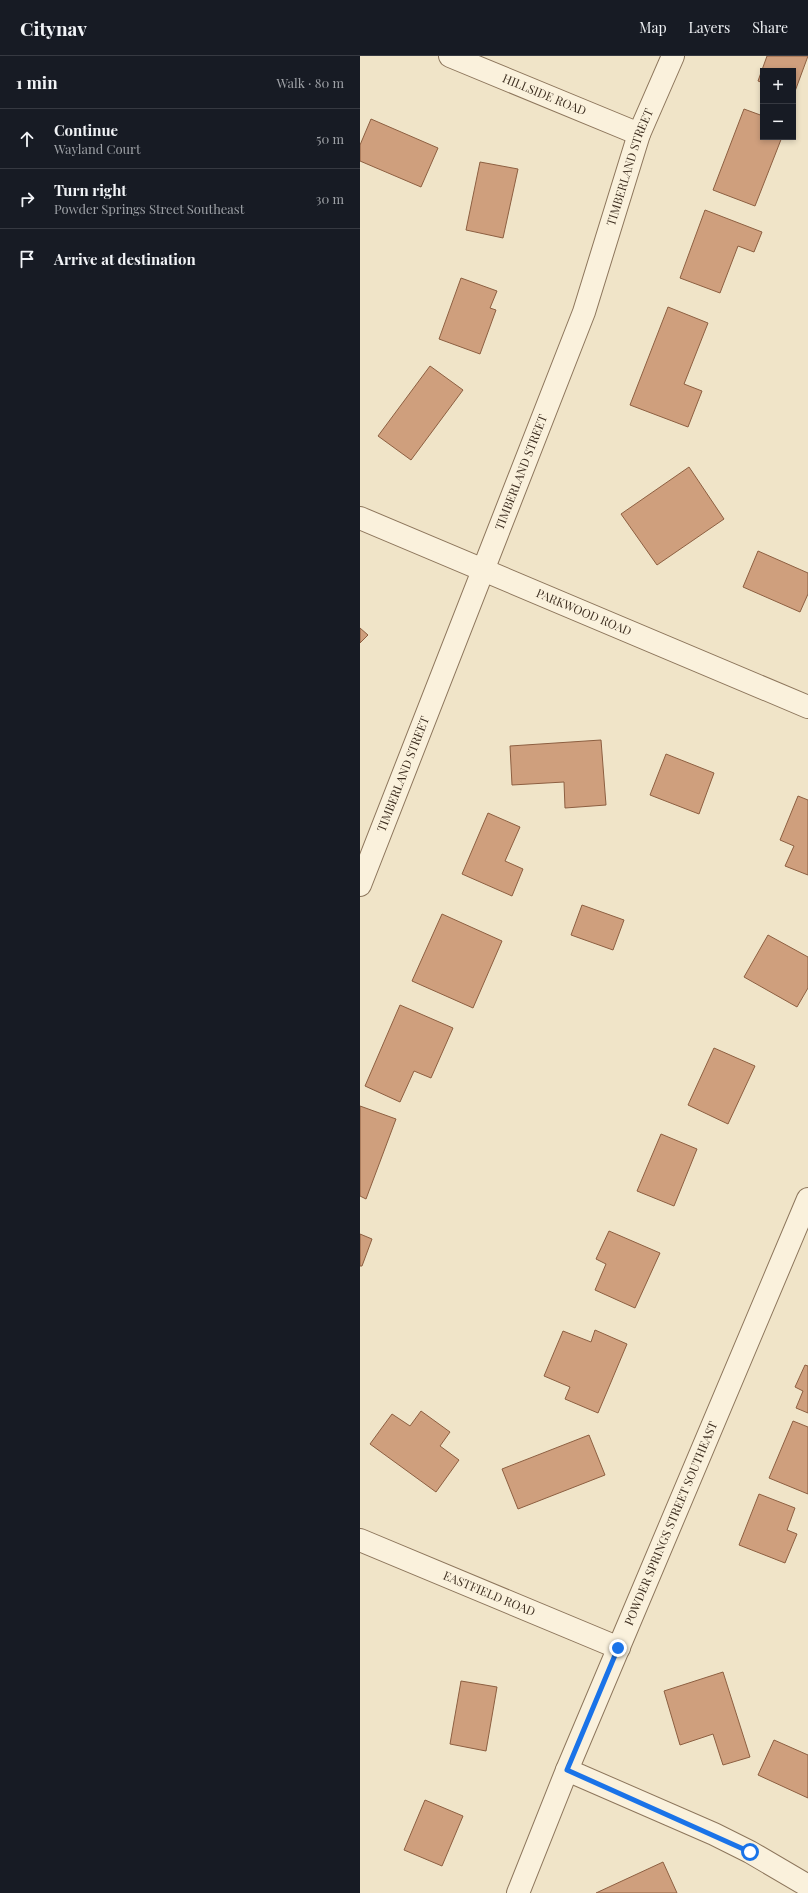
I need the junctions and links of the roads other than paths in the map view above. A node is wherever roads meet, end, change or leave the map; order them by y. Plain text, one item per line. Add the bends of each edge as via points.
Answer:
1 (450, 56) edge
2 (673, 56) edge
3 (639, 134) junction
4 (360, 518) edge
5 (484, 570) junction
6 (808, 707) edge
7 (360, 885) edge
8 (808, 1200) edge
9 (360, 1540) edge
10 (618, 1648) junction
11 (567, 1770) junction
12 (808, 1886) edge
13 (518, 1893) edge

1 - 3 street, HILLSIDE ROAD
2 - 3 street, TIMBERLAND STREET
3 - 5 street, TIMBERLAND STREET via 584,312
4 - 5 street, PARKWOOD ROAD
5 - 6 street, PARKWOOD ROAD
5 - 7 street, TIMBERLAND STREET
8 - 10 street, POWDER SPRINGS STREET SOUTHEAST
9 - 10 street, EASTFIELD ROAD
10 - 11 street, POWDER SPRINGS STREET SOUTHEAST
11 - 12 street via 714,1834
11 - 13 street, POWDER SPRINGS STREET SOUTHEAST

